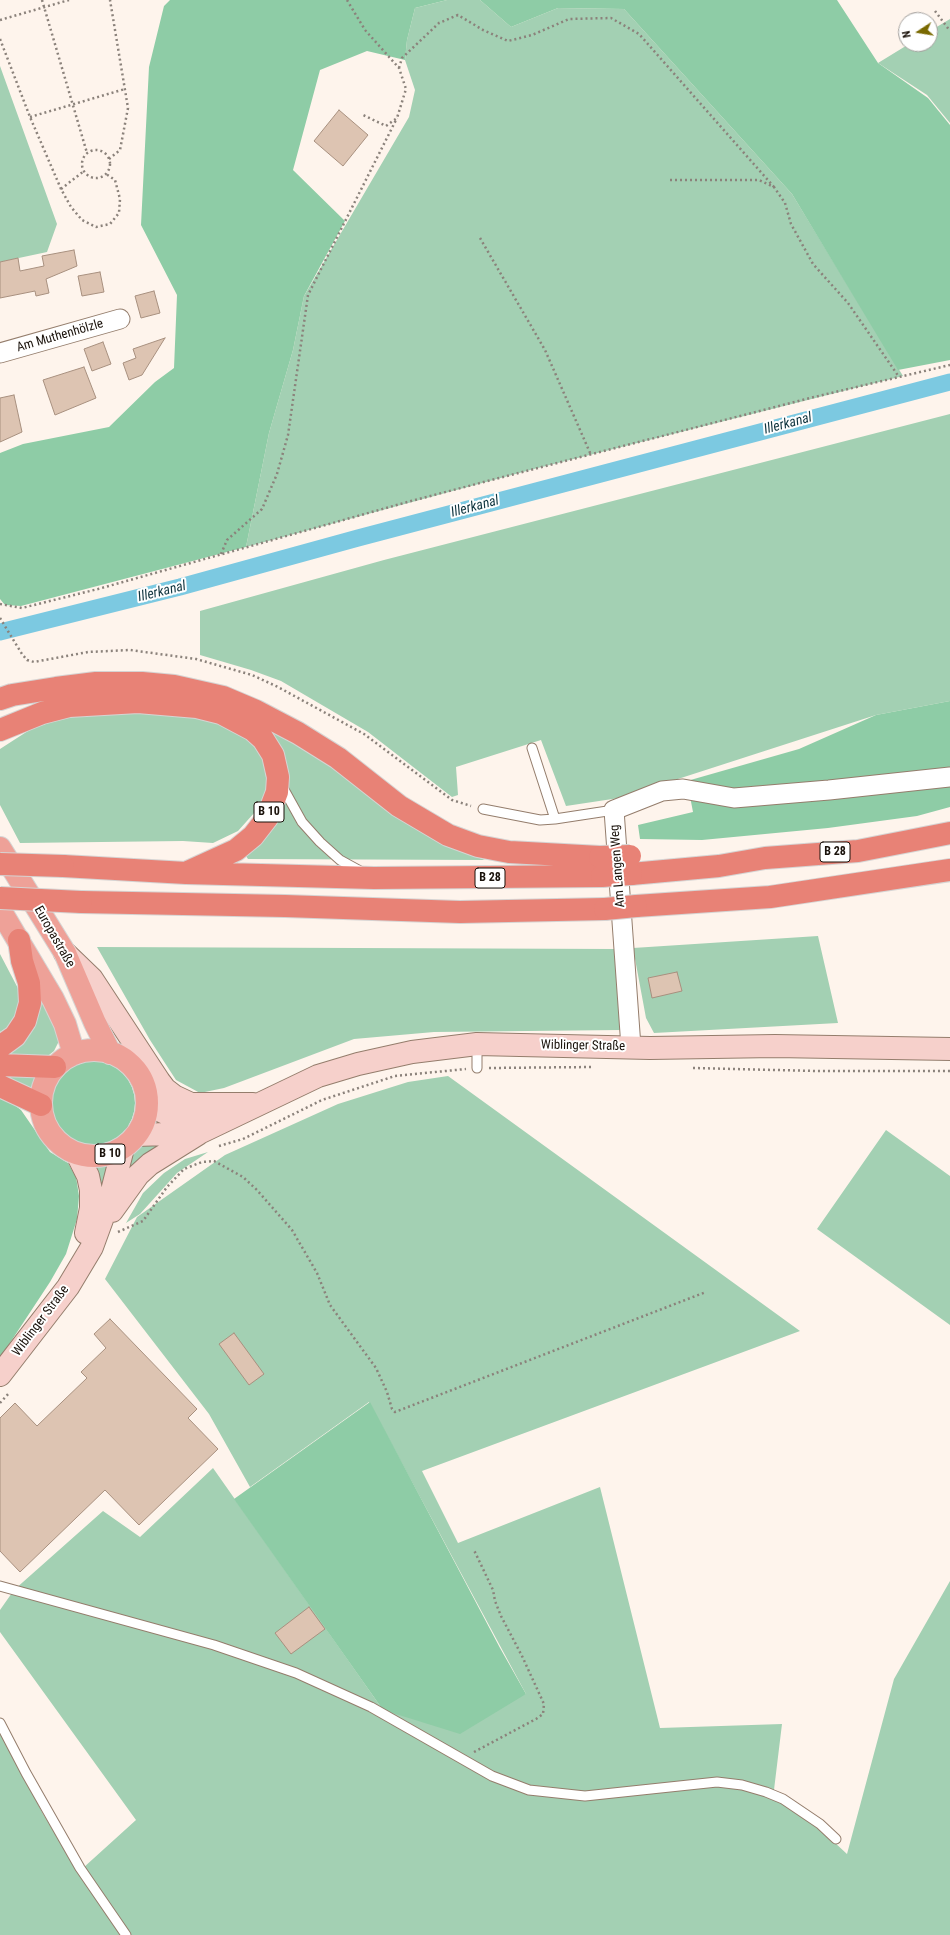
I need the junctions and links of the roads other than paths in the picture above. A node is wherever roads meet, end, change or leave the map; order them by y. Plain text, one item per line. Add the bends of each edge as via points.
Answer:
1 (120, 319) dead end
2 (0, 353) edge
3 (0, 699) edge
4 (0, 730) edge
5 (532, 748) dead end
6 (278, 777) junction
7 (950, 777) edge
8 (483, 809) dead end
9 (614, 810) junction
10 (555, 819) junction
11 (950, 833) edge
12 (0, 848) edge
13 (0, 864) edge
14 (601, 867) junction
15 (950, 870) edge
16 (186, 873) junction
17 (374, 878) junction
18 (0, 898) edge
19 (0, 910) edge
20 (19, 940) junction
21 (65, 953) junction
22 (477, 1044) junction
23 (0, 1047) edge
24 (631, 1047) junction
25 (950, 1049) edge
26 (110, 1053) junction
27 (74, 1054) junction
28 (0, 1065) edge
29 (55, 1067) junction
30 (477, 1068) road end
31 (0, 1086) edge
32 (147, 1097) junction
33 (260, 1104) junction
34 (41, 1105) junction
35 (230, 1119) junction
36 (199, 1133) junction
37 (129, 1142) junction
38 (77, 1154) junction
39 (113, 1231) junction
40 (80, 1266) junction
41 (0, 1375) edge
42 (0, 1586) edge
43 (0, 1723) edge
44 (836, 1839) dead end
45 (126, 1935) edge

1 - 2 street, Am Muthenhölzle
3 - 14 highway via 96,683 174,686 223,697 298,733 338,758 399,806 448,835 478,846
4 - 6 highway, B 10 via 42,713 69,706 138,702 197,707 230,716 253,730 263,739 273,755
5 - 10 lane
6 - 16 highway, B 10 via 274,802 267,818 253,836 236,850
6 - 17 lane via 290,804 320,842 340,860
7 - 9 street, Am Langen Weg via 734,798 683,789 662,791
8 - 10 lane via 540,820
9 - 10 lane
9 - 24 street, Am Langen Weg
11 - 14 highway, B 28, bridge via 858,851 765,858 719,866
12 - 21 main road, Europastraße
13 - 16 highway, B 10, bridge
14 - 17 highway, B 28
15 - 18 highway, bridge via 770,897 605,908 460,912
16 - 17 highway, B 28
19 - 20 main road
20 - 23 highway via 29,983 30,1003 25,1021 15,1036
20 - 27 main road via 65,1024
21 - 26 main road, Europastraße
21 - 33 main road via 92,979 159,1081 174,1096 191,1104
22 - 24 main road, Wiblinger Straße
22 - 30 lane
22 - 33 main road, Wiblinger Straße via 412,1052 358,1064 318,1076
24 - 25 main road, Wiblinger Straße
26 - 27 main road, B 10 via 86,1050
26 - 32 main road, B 10 via 124,1059 135,1070 143,1082
27 - 29 main road, B 10
28 - 29 highway
29 - 34 main road, B 10 via 42,1091
31 - 34 highway
32 - 35 main road, Wiblinger Straße via 159,1110 173,1117 188,1120
32 - 37 main road, B 10 via 145,1117
33 - 35 main road, Wiblinger Straße
34 - 38 main road, B 10 via 43,1118 51,1135 65,1148
35 - 36 main road, Wiblinger Straße
36 - 37 main road, Wiblinger Straße
36 - 39 main road via 163,1154 138,1175
37 - 38 main road, B 10 via 108,1155 92,1157
37 - 39 main road, Wiblinger Straße via 111,1194
38 - 40 main road, Wiblinger Straße via 88,1176 91,1208
39 - 40 main road, Wiblinger Straße via 92,1247
40 - 41 main road, Wiblinger Straße via 68,1286
42 - 44 lane via 214,1645 296,1672 371,1707 492,1776 529,1790 585,1796 717,1782 742,1784 783,1799 820,1824
43 - 45 lane via 80,1868

